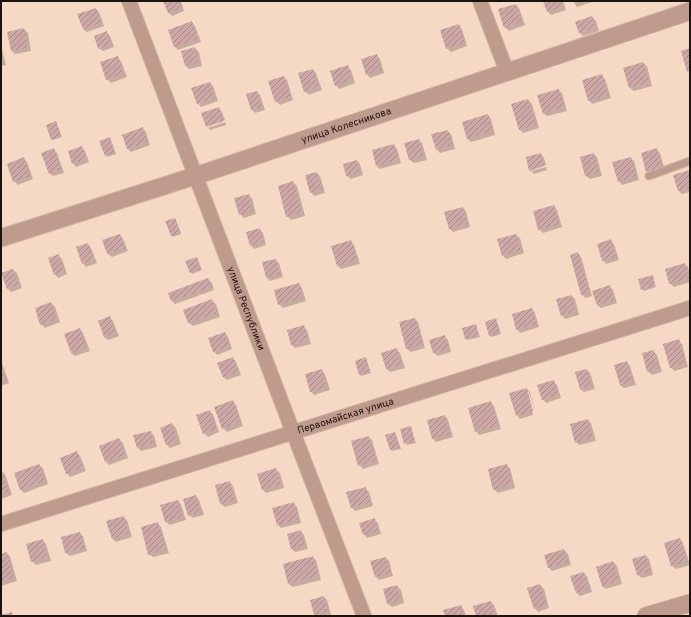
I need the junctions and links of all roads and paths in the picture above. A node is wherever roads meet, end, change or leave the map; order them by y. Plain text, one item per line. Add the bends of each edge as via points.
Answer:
1 (129, 1) edge
2 (480, 1) edge
3 (690, 11) edge
4 (507, 72) junction
5 (690, 161) edge
6 (195, 176) junction
7 (649, 176) dead end
8 (1, 238) edge
9 (690, 308) edge
10 (293, 432) junction
11 (1, 524) edge
12 (690, 603) edge
13 (364, 616) edge
14 (646, 616) edge

1 - 6 street, улица Республики
2 - 4 street
3 - 4 street, улица Колесникова
4 - 6 street, улица Колесникова
5 - 7 lane
6 - 8 street, улица Колесникова
6 - 10 street, улица Республики
9 - 10 street, Первомайская улица
10 - 11 street, Первомайская улица
10 - 13 street, улица Республики
12 - 14 street

